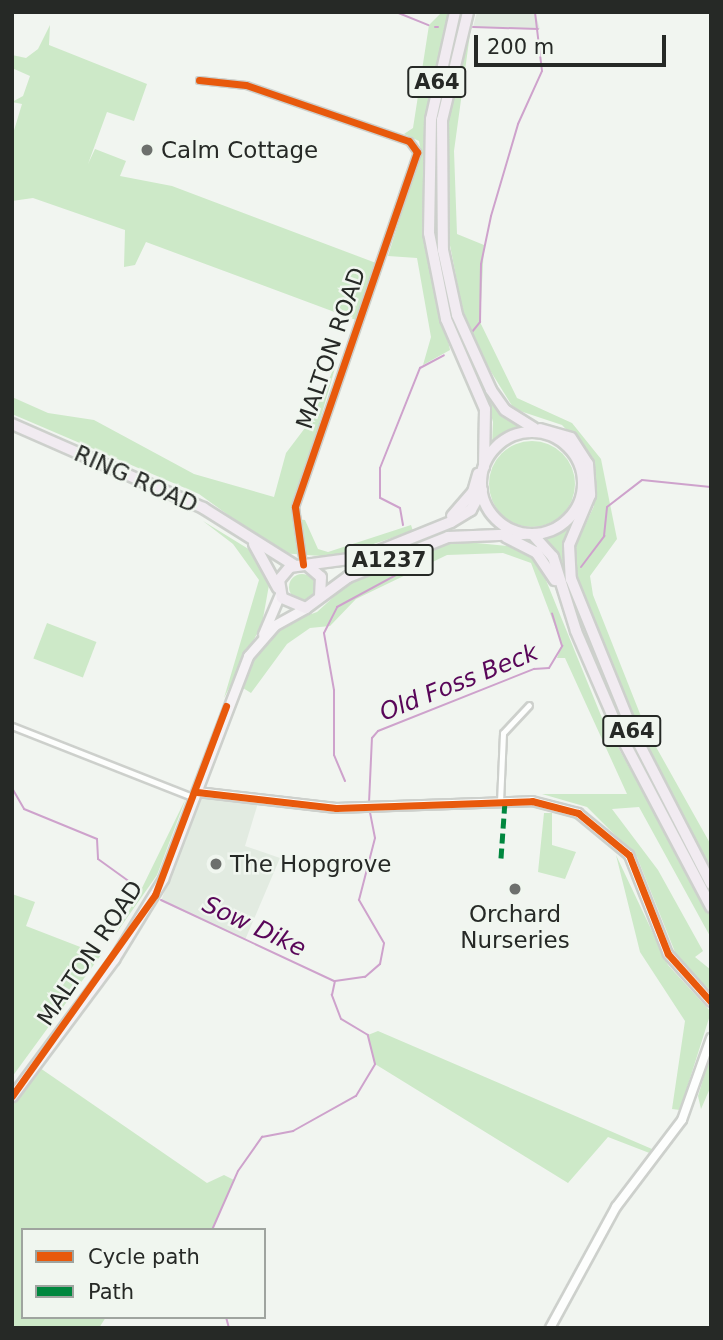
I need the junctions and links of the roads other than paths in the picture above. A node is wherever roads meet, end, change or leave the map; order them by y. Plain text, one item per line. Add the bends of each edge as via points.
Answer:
1 (455, 12) edge
2 (468, 12) edge
3 (199, 80) dead end
4 (433, 153) junction
5 (12, 424) edge
6 (537, 428) junction
7 (485, 452) junction
8 (484, 467) junction
9 (482, 490) junction
10 (429, 531) junction
11 (502, 535) junction
12 (529, 535) junction
13 (254, 543) junction
14 (301, 565) junction
15 (279, 591) junction
16 (561, 592) junction
17 (320, 595) junction
18 (306, 608) junction
19 (262, 636) junction
20 (529, 705) dead end
21 (12, 726) edge
22 (196, 795) junction
23 (500, 802) junction
24 (711, 884) edge
25 (711, 907) edge
26 (711, 1002) edge
27 (711, 1038) edge
28 (12, 1096) edge
29 (550, 1328) edge

1 - 4 highway, A64
2 - 4 highway, A64
3 - 14 street, MALTON ROAD via 246,85 415,145 415,163 295,507
4 - 6 highway, A64 via 442,242 457,315 497,400
4 - 7 highway, A64 via 435,270 454,342 485,409
5 - 13 highway, RING ROAD via 203,508
6 - 8 highway via 507,437
6 - 12 highway via 575,458 583,492 570,519
6 - 24 highway, A64 via 570,438 588,464 590,495 569,545 571,579 633,732
7 - 8 highway, A64
7 - 10 highway, A64 via 468,499
8 - 9 highway
9 - 10 highway, A1237 via 471,510
9 - 12 highway via 496,519
10 - 14 highway, A1237 via 364,557
11 - 12 highway, A1237
11 - 16 highway via 536,552
11 - 17 highway, A1237 via 436,541 348,577
12 - 16 highway, A64 via 553,557
13 - 14 highway, RING ROAD
13 - 15 highway, RING ROAD
14 - 15 highway
14 - 17 highway via 320,577
15 - 18 highway via 287,604
15 - 19 main road, MALTON ROAD
16 - 25 highway, A64 via 622,738
17 - 18 highway
18 - 19 main road
19 - 22 main road, MALTON ROAD via 226,706
20 - 23 street via 503,733
21 - 22 street
22 - 23 street via 364,807
22 - 28 main road, MALTON ROAD via 144,914
23 - 26 street via 561,807 616,838 637,868 668,954
27 - 29 street via 682,1120 616,1207

